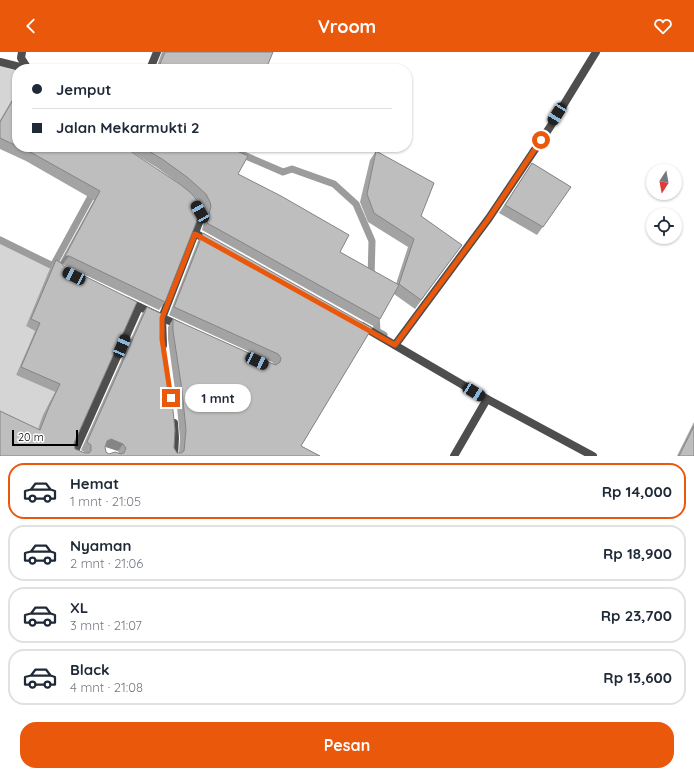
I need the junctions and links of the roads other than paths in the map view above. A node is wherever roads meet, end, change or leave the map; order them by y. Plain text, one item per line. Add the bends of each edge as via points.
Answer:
1 (22, 52) edge
2 (157, 52) edge
3 (596, 52) edge
4 (0, 62) edge
5 (25, 64) edge
6 (152, 64) edge
7 (12, 65) edge
8 (189, 198) edge
9 (195, 234) junction
10 (216, 245) edge
11 (118, 296) edge
12 (139, 307) junction
13 (162, 318) junction
14 (354, 322) edge
15 (191, 331) edge
16 (395, 345) junction
17 (164, 354) edge
18 (487, 399) junction
19 (172, 412) edge
20 (81, 456) edge
21 (174, 456) edge
22 (454, 456) edge
23 (593, 456) edge

1 - 5 street
2 - 6 street
3 - 16 street via 489,218
4 - 7 street
8 - 9 street via 200,212
9 - 10 street
9 - 13 street
11 - 12 street
12 - 13 street
12 - 20 street via 74,453
13 - 15 street
13 - 17 street
14 - 16 street
16 - 18 street
18 - 22 street
18 - 23 street
19 - 21 street

